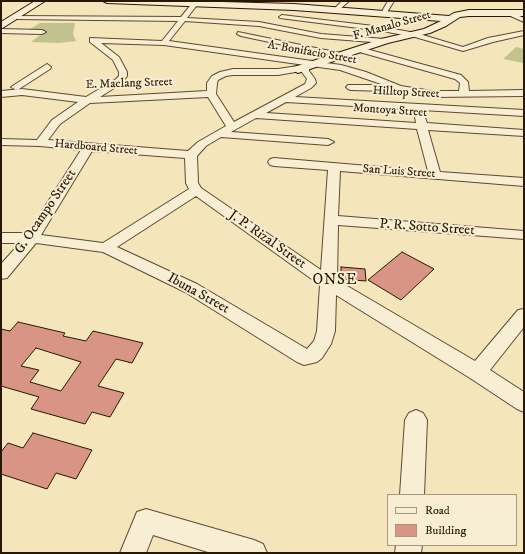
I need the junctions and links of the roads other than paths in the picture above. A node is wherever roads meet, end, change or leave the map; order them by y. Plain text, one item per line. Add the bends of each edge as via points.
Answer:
1 (41, 1) edge
2 (106, 1) edge
3 (346, 1) edge
4 (391, 1) edge
5 (164, 2) edge
6 (195, 3) edge
7 (294, 4) edge
8 (122, 7) junction
9 (337, 9) junction
10 (384, 13) junction
11 (508, 13) junction
12 (524, 13) edge
13 (16, 17) junction
14 (110, 17) junction
15 (282, 17) dead end
16 (182, 19) junction
17 (450, 19) junction
18 (524, 20) edge
19 (1, 26) edge
20 (1, 31) edge
21 (42, 32) dead end
22 (524, 33) edge
23 (241, 34) dead end
24 (416, 35) junction
25 (93, 40) junction
26 (385, 41) junction
27 (164, 43) junction
28 (359, 49) junction
29 (340, 55) junction
30 (47, 67) dead end
31 (305, 67) junction
32 (5, 84) dead end
33 (351, 87) dead end
34 (399, 88) junction
35 (19, 90) junction
36 (414, 92) junction
37 (524, 93) edge
38 (1, 94) edge
39 (211, 94) junction
40 (464, 94) junction
41 (286, 99) junction
42 (88, 100) junction
43 (418, 107) junction
44 (524, 113) edge
45 (255, 115) junction
46 (423, 126) junction
47 (232, 127) junction
48 (524, 133) edge
49 (219, 134) junction
50 (1, 142) edge
51 (328, 142) dead end
52 (40, 143) junction
53 (88, 148) junction
54 (191, 155) junction
55 (274, 162) dead end
56 (334, 167) junction
57 (435, 175) junction
58 (524, 182) edge
59 (196, 190) junction
60 (331, 220) junction
61 (524, 235) edge
62 (1, 238) edge
63 (32, 238) junction
64 (106, 248) junction
65 (1, 274) edge
66 (327, 282) junction
67 (524, 315) edge
68 (477, 372) junction
69 (524, 403) edge
70 (416, 420) dead end
71 (412, 494) edge
72 (133, 553) edge
73 (254, 553) edge

1 - 13 street
2 - 8 street
3 - 9 street
4 - 10 street
5 - 6 street
5 - 8 street
6 - 7 street
6 - 16 street
7 - 9 street
8 - 14 street
9 - 10 street
10 - 17 street
11 - 12 street, F. Manalo Street
11 - 17 street, F. Manalo Street via 462,14
11 - 18 street
13 - 14 street
13 - 19 street
14 - 16 street via 147,21
14 - 25 street
15 - 24 street
16 - 26 street via 264,24 321,36
16 - 27 street
17 - 24 street, F. Manalo Street
20 - 21 street
22 - 24 street via 464,49
23 - 29 street
24 - 26 street, F. Manalo Street
25 - 27 street, A. Bonifacio Street via 132,37
25 - 42 street via 116,58 123,76
26 - 28 street, F. Manalo Street
27 - 31 street, A. Bonifacio Street
28 - 29 street, F. Manalo Street
28 - 40 street via 458,78 464,82
29 - 31 street, F. Manalo Street
30 - 35 street
31 - 34 street, A. Bonifacio Street via 353,71
31 - 39 street via 272,72 222,74 212,83
31 - 41 street via 311,83
32 - 35 street
33 - 34 street
34 - 36 street, A. Bonifacio Street
35 - 38 street, E. Maclang Street
35 - 42 street, E. Maclang Street
36 - 40 street, A. Bonifacio Street
36 - 43 street
37 - 40 street, A. Bonifacio Street
39 - 42 street, E. Maclang Street
39 - 47 street
41 - 43 street, Hilltop Street
41 - 45 street
42 - 52 street via 56,122
43 - 44 street, Hilltop Street
43 - 46 street
45 - 46 street, Montoya Street
45 - 47 street
46 - 48 street, Montoya Street
46 - 57 street
47 - 49 street
49 - 51 street
49 - 54 street via 202,144
50 - 52 street, Hardboard Street
52 - 53 street, Hardboard Street
53 - 54 street, Hardboard Street
53 - 63 street, G. Ocampo Street
54 - 59 street via 192,183
55 - 56 street, San Luis Street
56 - 57 street, San Luis Street
56 - 60 street
57 - 58 street, San Luis Street
59 - 64 street
59 - 66 street, J. P. Rizal Street
60 - 61 street, P. R. Sotto Street
60 - 66 street
62 - 63 street, Ibuna Street
63 - 64 street, Ibuna Street
63 - 65 street, G. Ocampo Street
64 - 66 street, Ibuna Street via 192,288 304,357 310,357 315,353 322,344 326,331
66 - 68 street, J. P. Rizal Street
67 - 68 street
68 - 69 street, J. P. Rizal Street
70 - 71 street
72 - 73 street via 146,521

